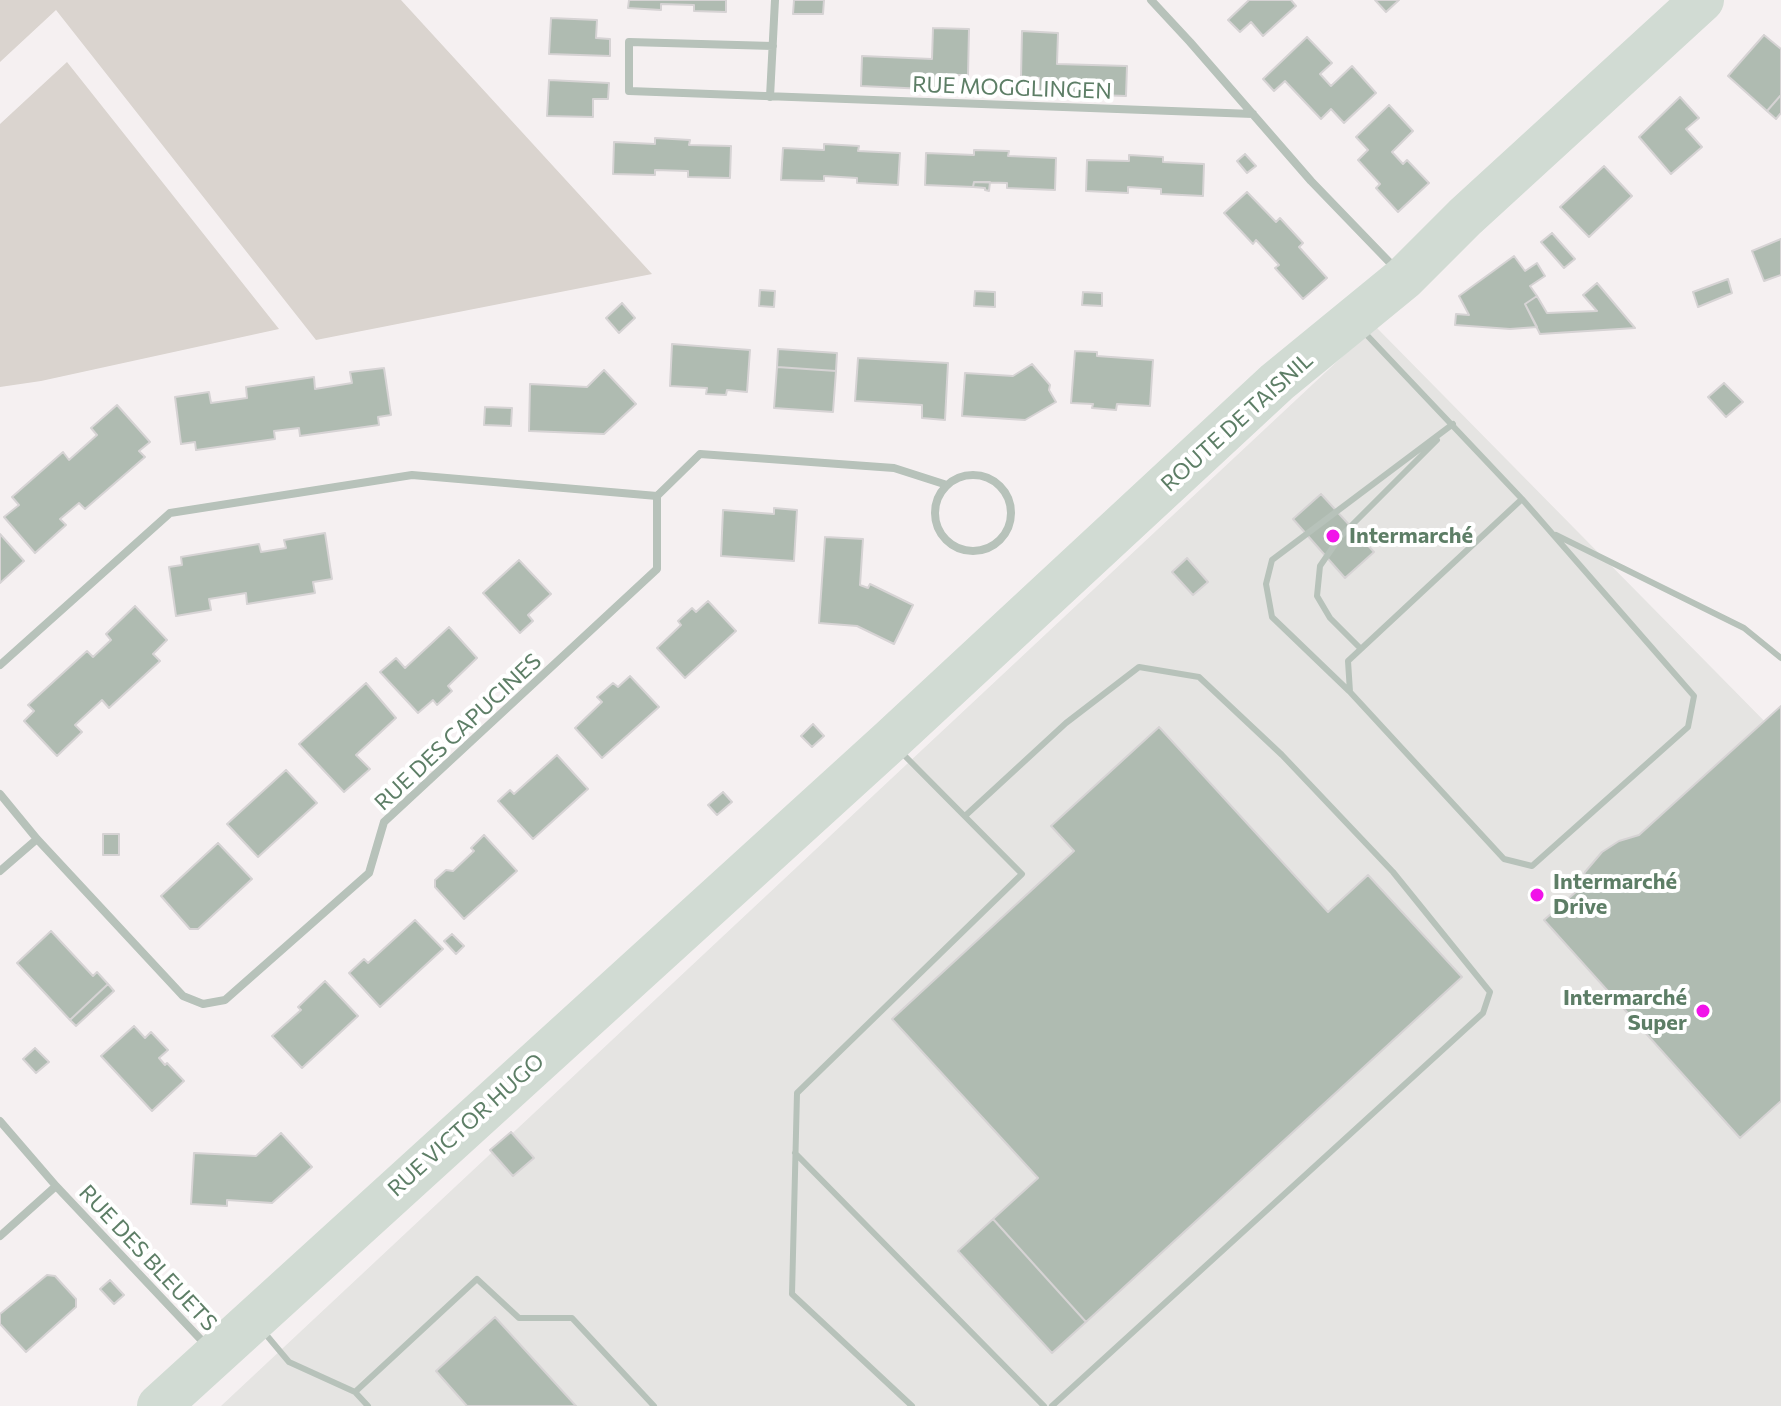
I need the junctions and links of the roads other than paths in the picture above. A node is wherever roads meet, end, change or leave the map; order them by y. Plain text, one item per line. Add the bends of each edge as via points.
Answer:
1 (775, 0) edge
2 (1151, 0) edge
3 (1702, 0) edge
4 (773, 46) junction
5 (770, 97) junction
6 (1253, 114) junction
7 (1404, 278) junction
8 (1353, 320) junction
9 (1453, 424) junction
10 (947, 485) junction
11 (657, 496) junction
12 (1522, 499) junction
13 (1552, 533) junction
14 (1361, 649) junction
15 (1781, 658) edge
16 (0, 665) edge
17 (1350, 692) junction
18 (890, 741) junction
19 (0, 794) edge
20 (965, 816) junction
21 (37, 839) junction
22 (773, 845) joint
23 (0, 871) edge
24 (0, 1121) edge
25 (795, 1153) junction
26 (56, 1186) junction
27 (0, 1236) edge
28 (253, 1319) junction
29 (214, 1355) junction
30 (355, 1392) junction
31 (159, 1406) edge
32 (368, 1406) edge
33 (654, 1406) edge
34 (912, 1406) edge
35 (1044, 1406) edge
36 (1052, 1406) edge

1 - 4 street
2 - 6 street
3 - 7 street, ROUTE DE TAISNIL
4 - 5 street
4 - 5 street, RUE MOGGLINGEN via 629,42 629,91
5 - 6 street, RUE MOGGLINGEN
6 - 7 street
7 - 8 street, ROUTE DE TAISNIL
8 - 9 lane
8 - 18 street, ROUTE DE TAISNIL via 1277,382
9 - 12 lane
9 - 14 lane via 1340,537 1320,566 1317,596 1330,618
9 - 17 lane via 1272,560 1266,584 1272,617
10 - 10 street via 970,475 994,481 1004,490 1012,513 1004,537 970,552 948,542 935,520 935,507
10 - 11 street via 894,468 700,454
11 - 16 street via 412,475 170,513
11 - 21 street, RUE DES CAPUCINES via 657,569 384,822 369,873 225,1000 203,1004 183,996
12 - 13 lane
12 - 14 lane
13 - 15 lane via 1744,628
13 - 17 lane via 1694,696 1688,727 1532,866 1504,859
14 - 17 lane via 1348,661
18 - 20 lane
18 - 22 street, ROUTE DE TAISNIL
19 - 21 street, RUE DES CAPUCINES
20 - 25 lane via 1022,874 797,1093
20 - 36 lane via 1066,723 1139,667 1199,677 1393,872 1490,992 1483,1013
21 - 23 street
22 - 28 street, RUE VICTOR HUGO
24 - 26 street, RUE DES BLEUETS
25 - 34 lane via 792,1294
25 - 35 lane
26 - 27 street, RUE DES BLEUETS
26 - 29 street, RUE DES BLEUETS
28 - 29 street, RUE VICTOR HUGO
28 - 30 lane via 289,1362
29 - 31 street, RUE VICTOR HUGO
30 - 32 lane
30 - 33 lane via 477,1279 519,1318 572,1318

